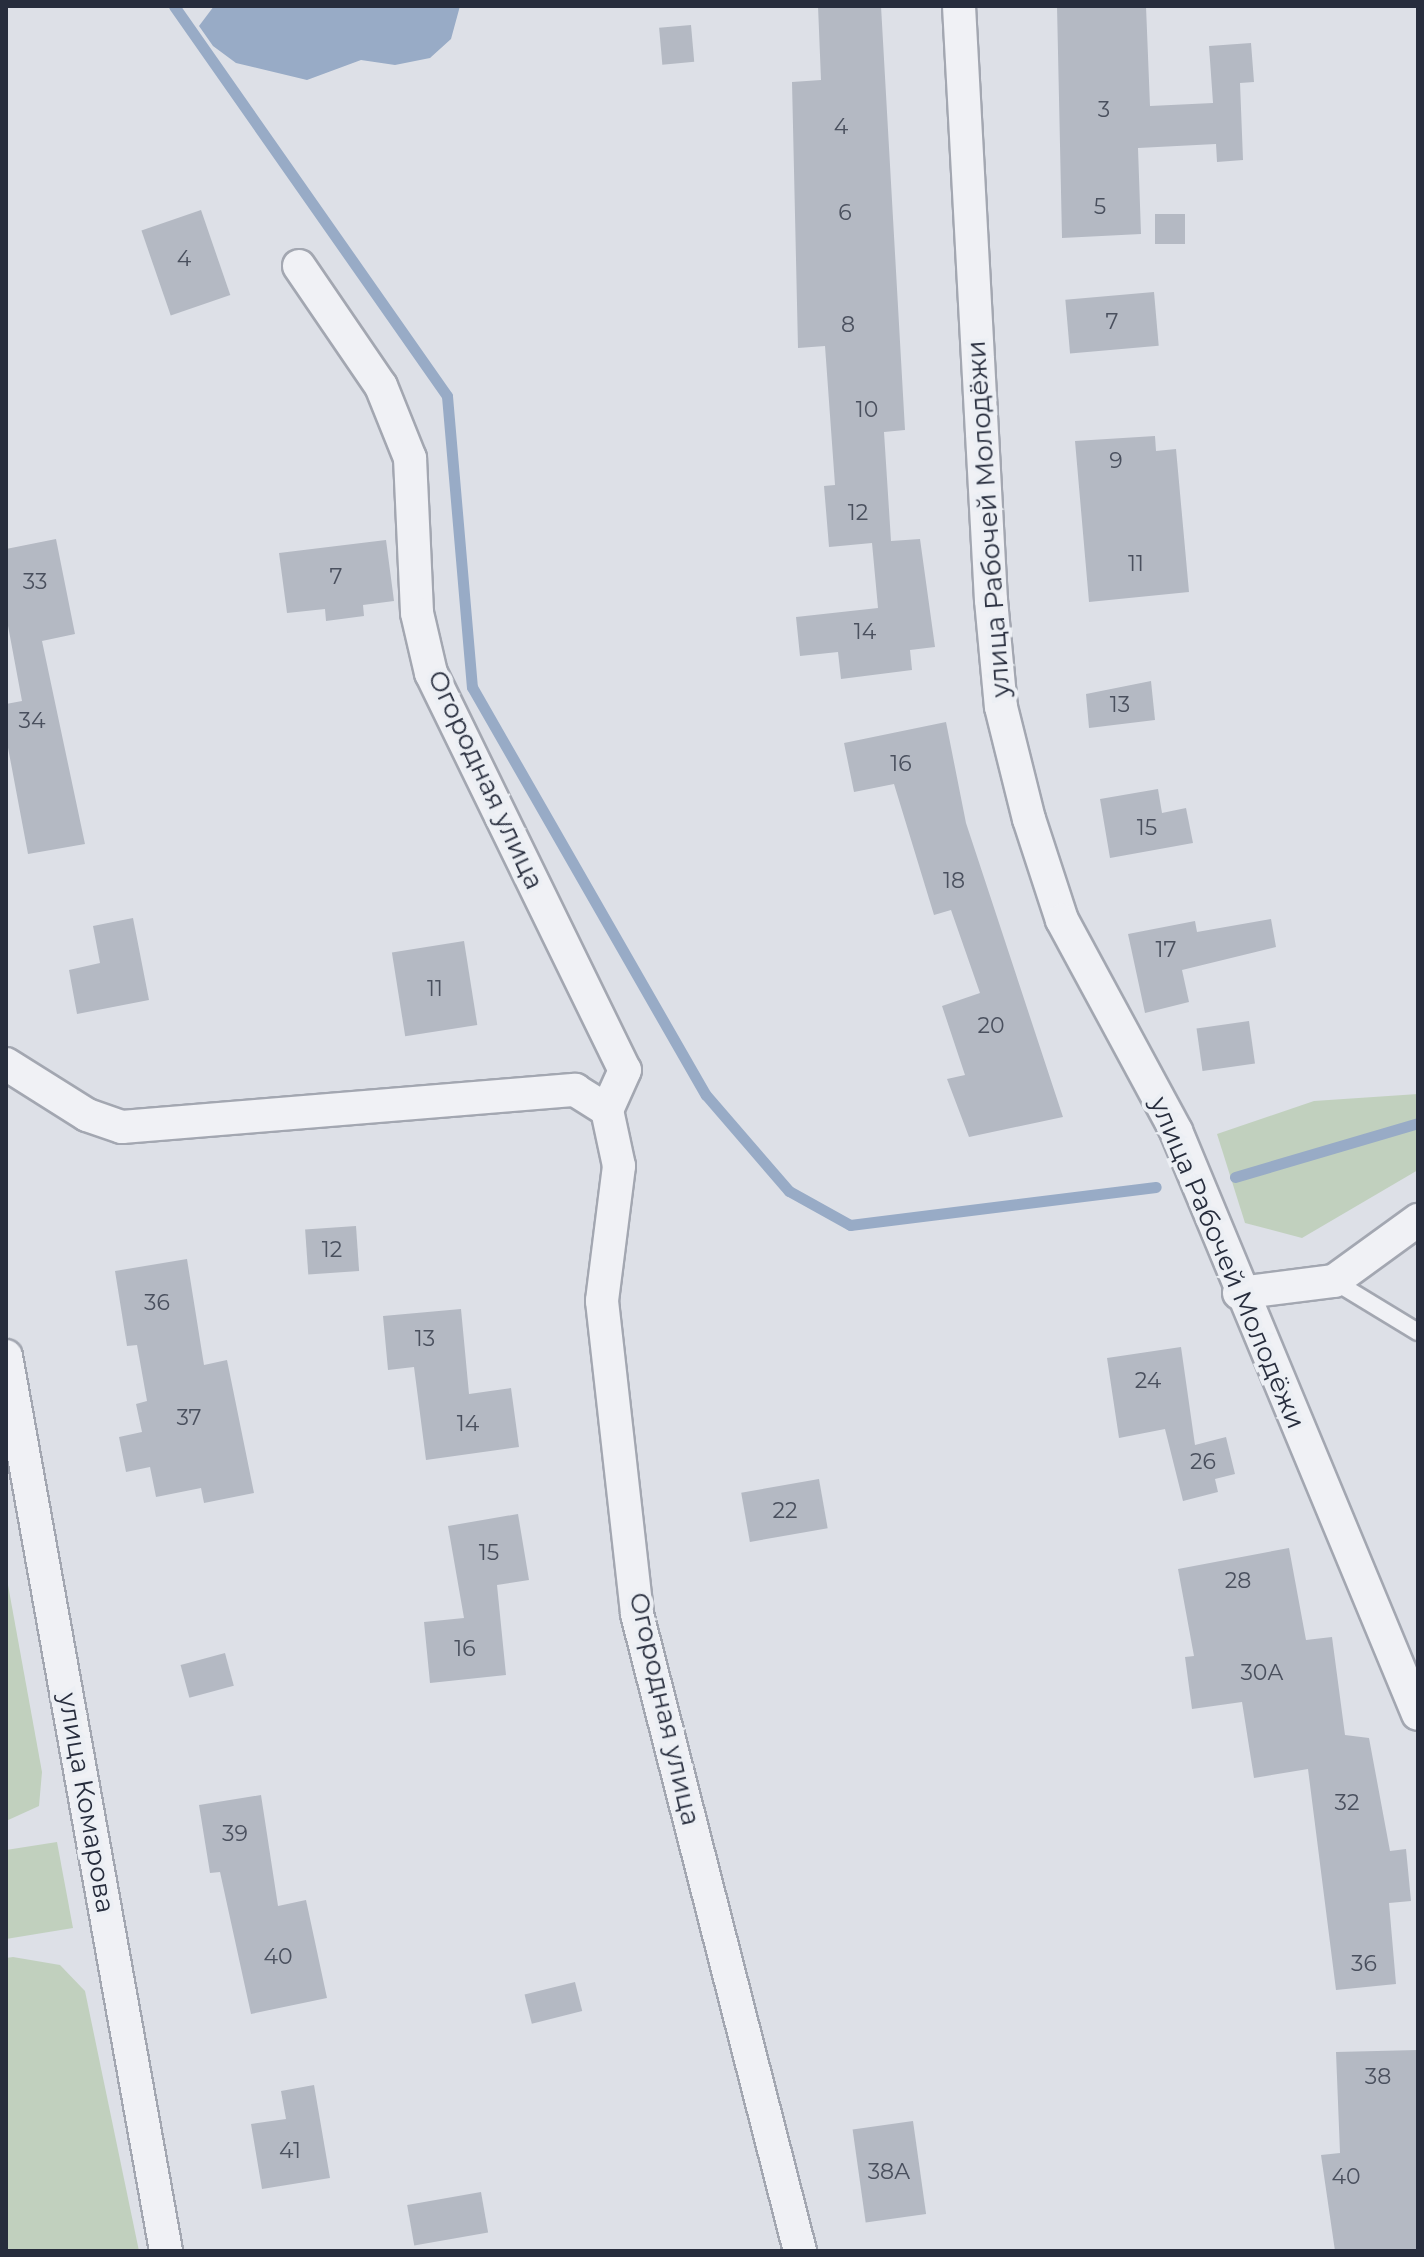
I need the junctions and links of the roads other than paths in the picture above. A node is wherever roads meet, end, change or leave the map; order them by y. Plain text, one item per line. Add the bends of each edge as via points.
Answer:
1 (959, 6) edge
2 (299, 266) dead end
3 (6, 1064) edge
4 (607, 1110) junction
5 (1418, 1220) edge
6 (1334, 1281) junction
7 (1239, 1293) junction
8 (1418, 1332) edge
9 (6, 1356) edge
10 (1418, 1714) edge
11 (166, 2251) edge
12 (800, 2251) edge

1 - 7 street, улица Рабочей Молодёжи via 1001,707 1062,920 1176,1131
2 - 4 street, Огородная улица via 381,386 410,458 417,613 431,673 625,1070
3 - 4 street via 87,1115 122,1127 575,1090
4 - 12 street, Огородная улица via 619,1166 602,1301 637,1614
5 - 6 street
6 - 7 street
6 - 8 lane
7 - 10 street, улица Рабочей Молодёжи
9 - 11 street, улица Комарова

